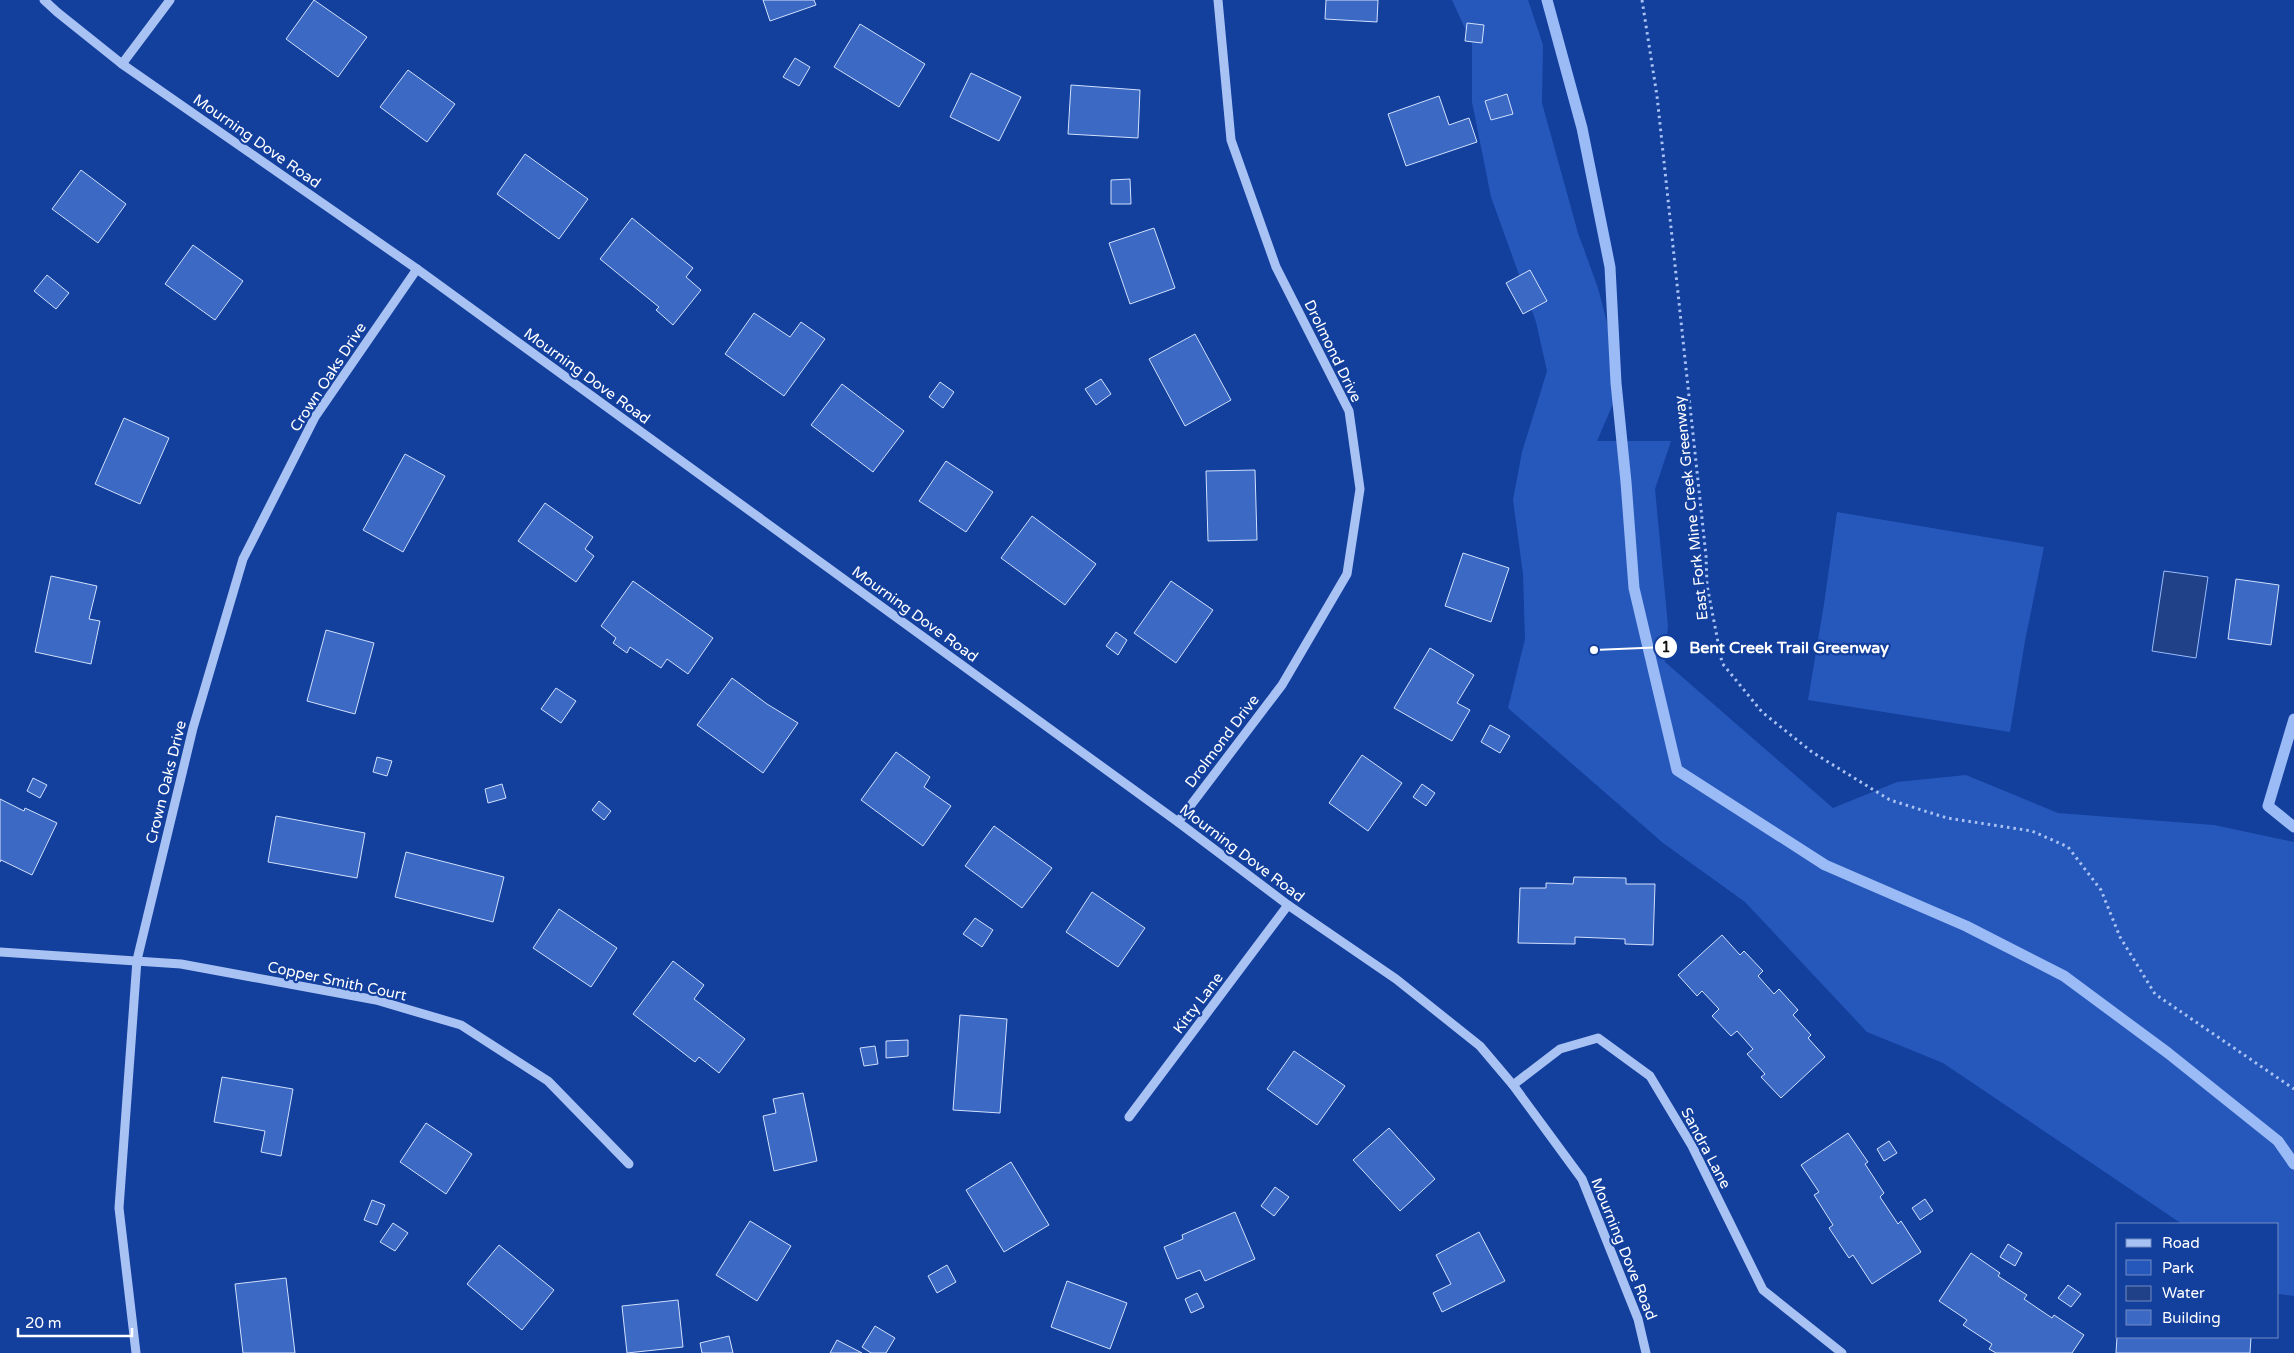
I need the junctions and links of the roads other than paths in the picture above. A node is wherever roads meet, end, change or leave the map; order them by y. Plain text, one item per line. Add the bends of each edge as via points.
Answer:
1 (44, 0) edge
2 (170, 0) edge
3 (1218, 0) edge
4 (122, 64) junction
5 (417, 269) junction
6 (1178, 822) junction
7 (1288, 905) junction
8 (0, 952) edge
9 (137, 960) junction
10 (1513, 1085) junction
11 (1129, 1117) dead end
12 (629, 1164) dead end
13 (136, 1353) edge
14 (1646, 1353) edge
15 (1842, 1353) edge

1 - 4 street, Mourning Dove Road
2 - 4 street
3 - 6 street, Drolmond Drive via 1231,140 1276,267 1349,411 1360,489 1346,574 1282,685
4 - 5 street, Mourning Dove Road
5 - 6 street, Mourning Dove Road
5 - 9 street, Crown Oaks Drive via 315,418 243,559 193,728
6 - 7 street, Mourning Dove Road
7 - 10 street, Mourning Dove Road via 1396,979 1480,1046
7 - 11 street, Kitty Lane
8 - 9 street, Copper Smith Court
9 - 12 street, Copper Smith Court via 181,964 376,1000 461,1025 548,1081
9 - 13 street, Crown Oaks Drive via 119,1208
10 - 14 street, Mourning Dove Road via 1582,1179 1638,1319
10 - 15 street, Sandra Lane via 1560,1049 1598,1038 1650,1076 1692,1146 1763,1290

